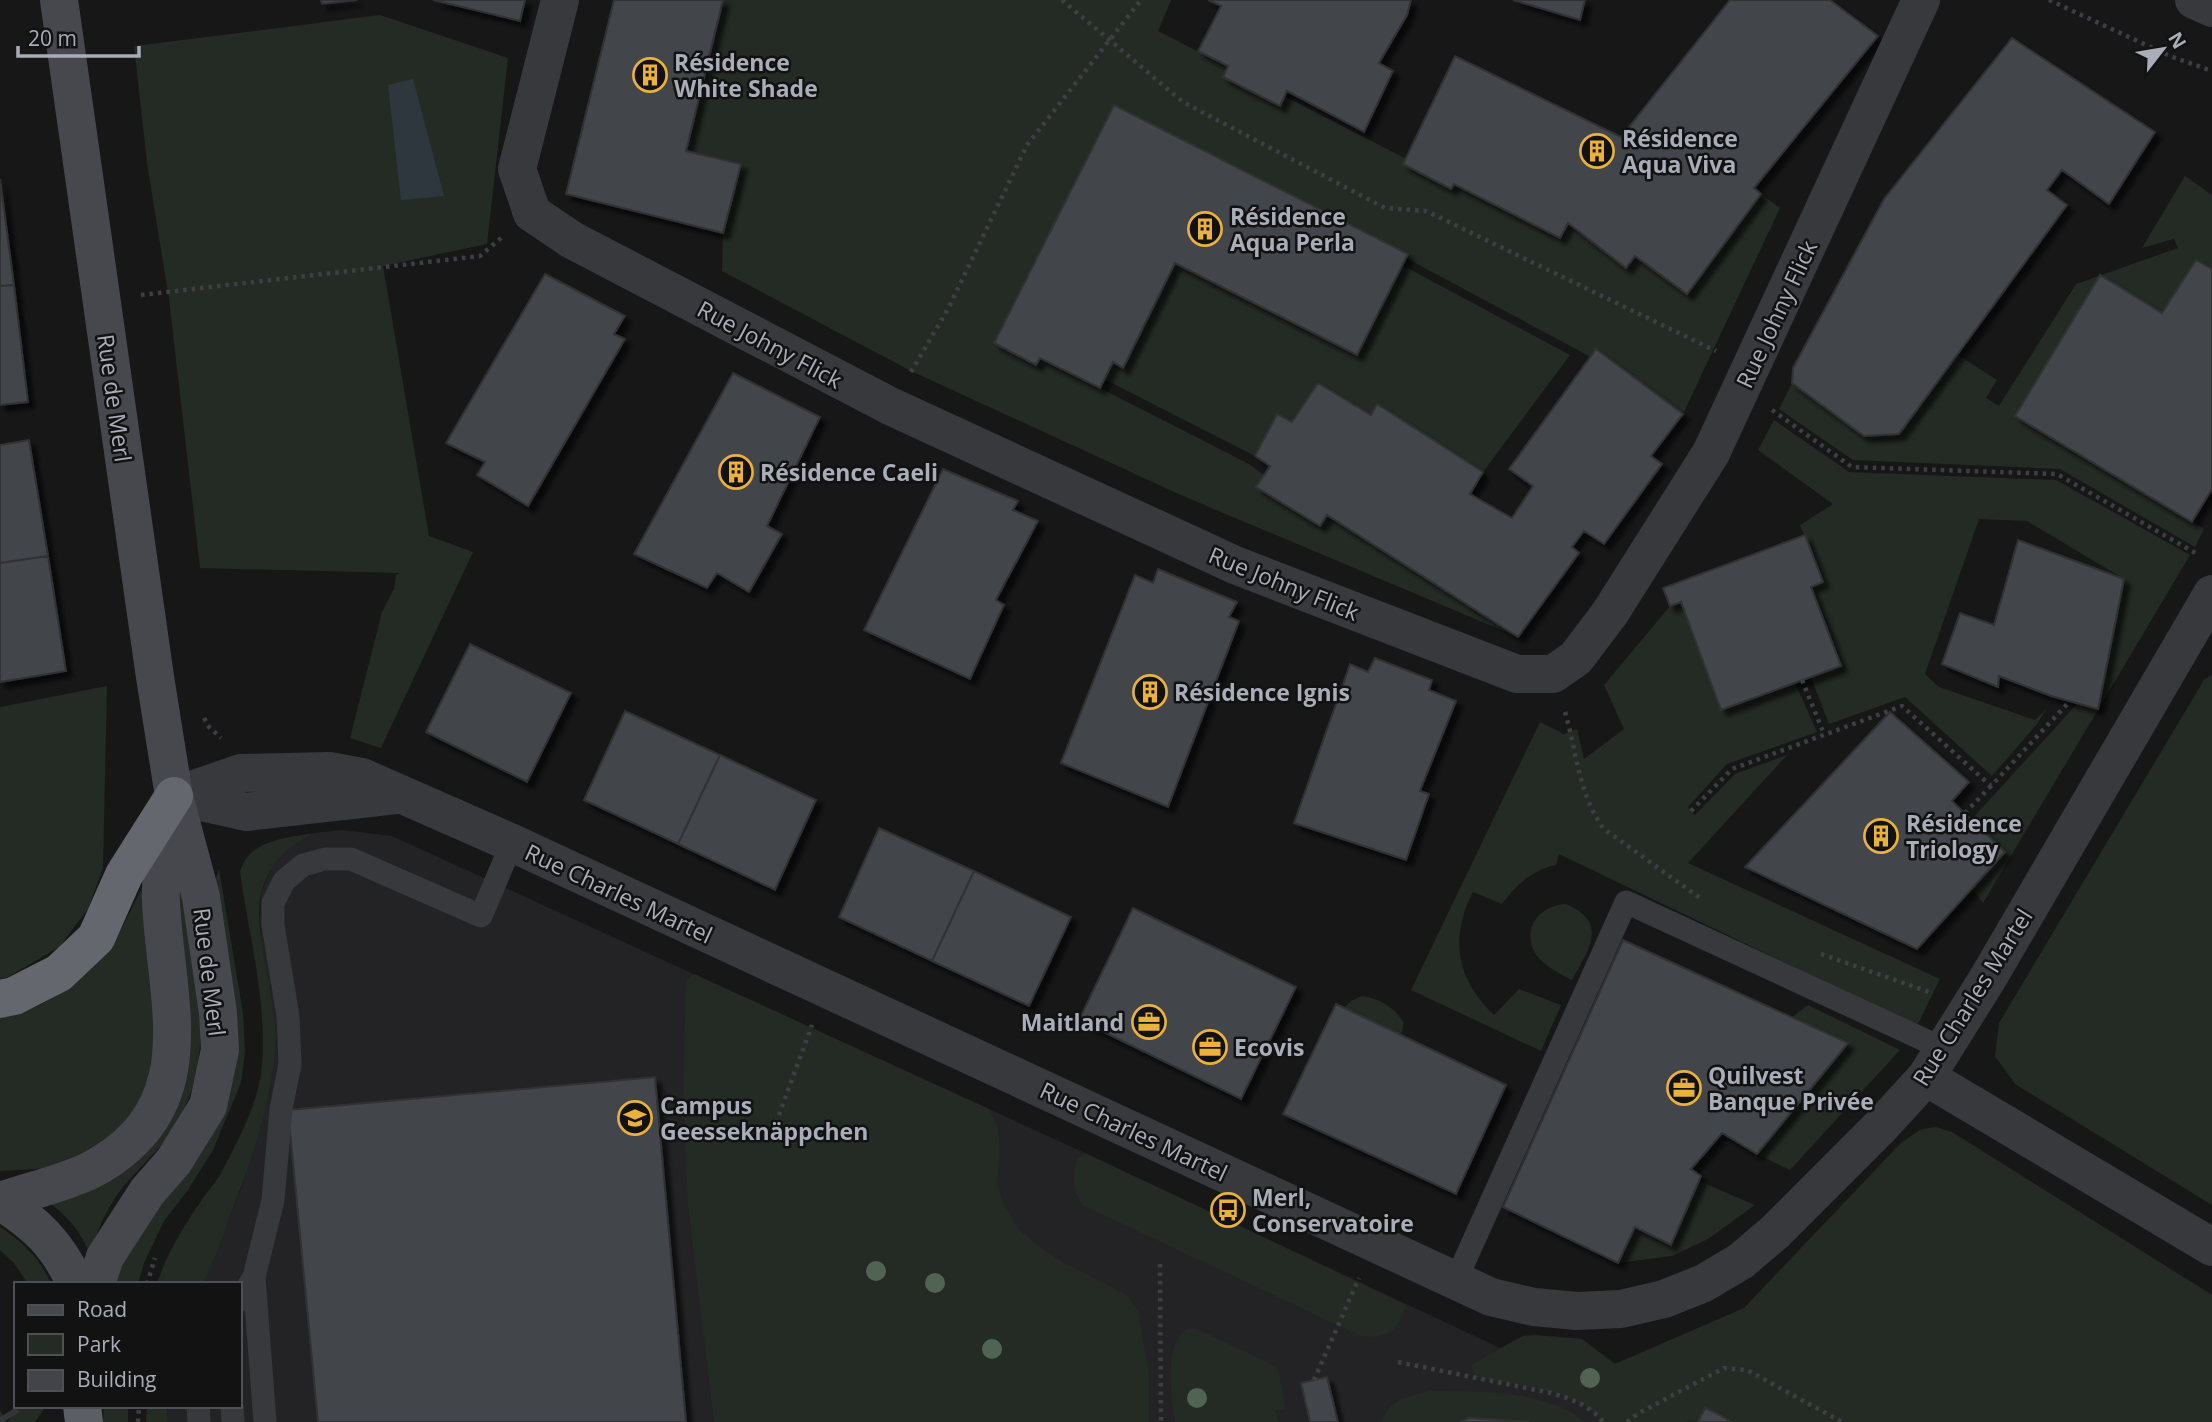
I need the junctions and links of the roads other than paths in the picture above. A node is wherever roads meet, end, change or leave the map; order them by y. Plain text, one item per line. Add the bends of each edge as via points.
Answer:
1 (59, 0) edge
2 (560, 0) edge
3 (1921, 0) edge
4 (2194, 0) edge
5 (2212, 8) edge
6 (2210, 600) edge
7 (174, 796) junction
8 (512, 843) junction
9 (0, 999) edge
10 (1935, 1063) junction
11 (0, 1201) edge
12 (2212, 1247) edge
13 (254, 1277) junction
14 (1456, 1280) junction
15 (75, 1282) edge
16 (97, 1282) edge
17 (242, 1297) edge
18 (265, 1422) edge

1 - 7 main road, Rue de Merl
2 - 3 street, Rue Johny Flick via 517,169 533,214 572,240 890,406 1235,565 1517,674 1553,674 1576,658 1712,453
4 - 5 street
6 - 10 street, Rue Charles Martel
7 - 8 street, Rue Charles Martel via 246,812 401,795
7 - 9 highway via 124,875 96,938 59,973
7 - 11 main road, Rue de Merl via 160,900 173,1050 166,1084 151,1119 122,1150 90,1170
7 - 16 main road, Rue de Merl via 201,897 220,1049 208,1106 105,1256
8 - 13 lane via 481,916 351,859 303,865 284,881 273,903 273,925 288,1016 290,1064 273,1200
8 - 14 street, Rue Charles Martel
10 - 12 street
10 - 14 street, Rue Charles Martel via 1883,1124 1775,1232 1741,1261 1704,1283 1653,1301 1577,1311 1491,1297
10 - 14 lane via 1626,902
11 - 15 main road via 47,1236
13 - 17 lane
13 - 18 lane

